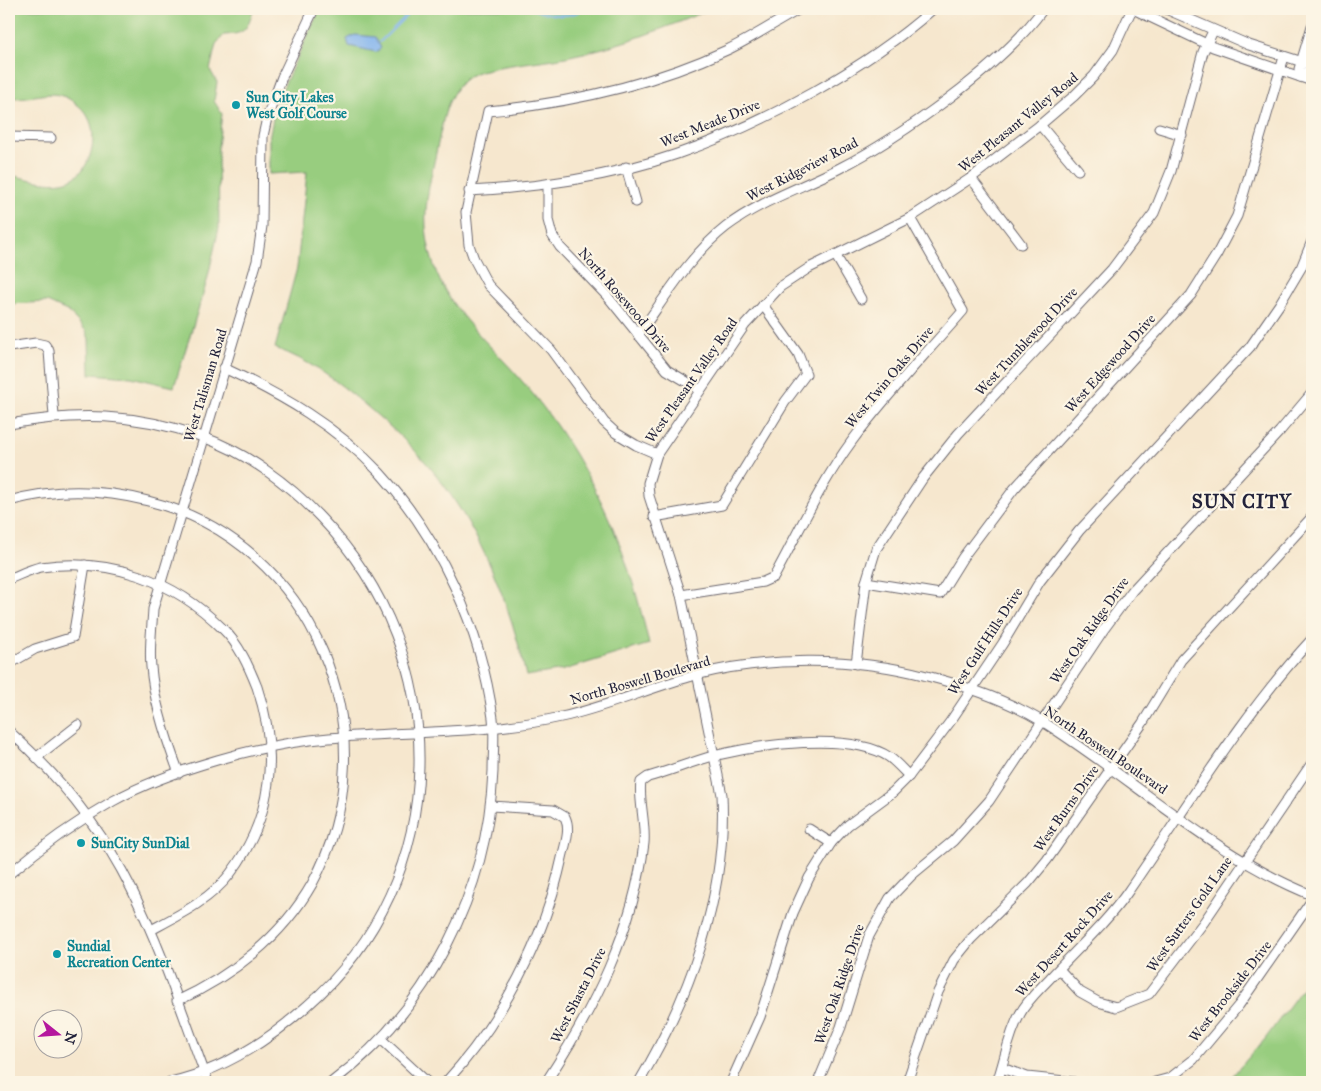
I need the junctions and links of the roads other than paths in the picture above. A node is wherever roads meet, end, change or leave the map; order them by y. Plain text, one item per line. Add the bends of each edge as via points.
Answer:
1 (314, 9) edge
2 (800, 9) edge
3 (933, 9) edge
4 (1043, 9) edge
5 (1133, 9) edge
6 (1166, 9) edge
7 (1312, 26) edge
8 (1214, 31) junction
9 (1208, 44) junction
10 (1284, 57) junction
11 (1309, 62) edge
12 (1280, 70) junction
13 (1300, 77) junction
14 (1312, 81) edge
15 (1040, 125) junction
16 (1159, 128) dead end
17 (1182, 135) junction
18 (9, 137) edge
19 (51, 138) dead end
20 (626, 167) junction
21 (1078, 170) dead end
22 (971, 178) junction
23 (548, 184) junction
24 (469, 190) junction
25 (636, 202) dead end
26 (910, 218) junction
27 (1312, 242) edge
28 (1021, 244) dead end
29 (836, 256) junction
30 (860, 299) dead end
31 (763, 306) junction
32 (638, 335) junction
33 (9, 347) edge
34 (224, 368) junction
35 (699, 389) junction
36 (1312, 393) edge
37 (54, 416) junction
38 (9, 424) edge
39 (203, 437) junction
40 (657, 454) junction
41 (9, 500) edge
42 (181, 510) junction
43 (654, 517) junction
44 (1312, 517) edge
45 (86, 565) junction
46 (9, 579) edge
47 (160, 582) junction
48 (866, 582) junction
49 (681, 594) junction
50 (1312, 639) edge
51 (9, 664) edge
52 (856, 664) junction
53 (698, 675) junction
54 (970, 690) junction
55 (1042, 722) junction
56 (78, 725) dead end
57 (494, 726) junction
58 (9, 731) edge
59 (420, 731) junction
60 (345, 736) junction
61 (271, 746) junction
62 (37, 756) junction
63 (713, 756) junction
64 (1312, 763) edge
65 (1110, 768) junction
66 (179, 772) junction
67 (909, 776) junction
68 (491, 806) junction
69 (1177, 816) junction
70 (87, 817) junction
71 (809, 829) dead end
72 (831, 843) junction
73 (1244, 860) junction
74 (9, 874) edge
75 (1312, 895) edge
76 (1312, 900) edge
77 (151, 930) junction
78 (1059, 969) junction
79 (177, 1001) junction
80 (381, 1039) junction
81 (1002, 1068) junction
82 (204, 1071) junction
83 (170, 1082) edge
84 (208, 1082) edge
85 (332, 1082) edge
86 (427, 1082) edge
87 (446, 1082) edge
88 (546, 1082) edge
89 (639, 1082) edge
90 (731, 1082) edge
91 (818, 1082) edge
92 (907, 1082) edge
93 (996, 1082) edge
94 (1074, 1082) edge
95 (1155, 1082) edge

1 - 34 street, West Talisman Road via 267,118 263,136 262,226 257,260
2 - 24 street via 728,50 666,75 539,106 488,111
3 - 20 street, West Meade Drive via 873,55 769,114 677,154
4 - 32 street, West Ridgeview Road via 1031,26 975,77 918,119 838,169 753,209 726,227 697,254
5 - 9 street
5 - 15 street, West Pleasant Valley Road via 1113,50 1094,76
6 - 8 street
7 - 11 street
8 - 9 street, West Tumblewood Drive
8 - 10 street
9 - 12 street
9 - 17 street, West Tumblewood Drive via 1203,52
10 - 11 street
10 - 12 street, West Edgewood Drive
11 - 13 street
12 - 13 street
12 - 48 street, West Edgewood Drive via 1237,216 1191,295 1014,489 963,557 940,594
13 - 14 street
15 - 21 street
15 - 22 street, West Pleasant Valley Road
16 - 17 street
17 - 48 street, West Tumblewood Drive via 1154,213 1136,239 958,434 923,478 876,549
18 - 19 street
20 - 23 street, West Meade Drive
20 - 25 street
22 - 26 street, West Pleasant Valley Road
22 - 28 street
23 - 24 street, West Meade Drive
23 - 32 street, North Rosewood Drive via 548,220 552,236
24 - 40 street via 466,212 469,245 488,285 552,350 604,422 629,441
26 - 29 street, West Pleasant Valley Road
26 - 49 street, West Twin Oaks Drive via 963,311 887,396 851,443 819,493 774,577 763,582
27 - 54 street, West Gulf Hills Drive via 1301,268 1250,347 1079,532 1040,581
29 - 30 street
29 - 31 street, West Pleasant Valley Road via 809,268 780,287
31 - 35 street, West Pleasant Valley Road via 745,325
31 - 43 street via 798,354 806,374 785,402 722,505
32 - 35 street, North Rosewood Drive via 668,370
33 - 37 street via 36,343 45,345 49,351
34 - 39 street, West Talisman Road
34 - 57 street via 271,390 331,429 379,472 414,514 450,577 471,628
35 - 40 street, West Pleasant Valley Road
36 - 55 street, West Oak Ridge Drive via 1132,591
37 - 38 street
37 - 39 street via 128,418
39 - 42 street, West Talisman Road
39 - 59 street via 277,478 340,537 376,590 392,624 414,691
40 - 43 street, West Pleasant Valley Road via 648,483
41 - 42 street via 57,492 94,491 119,493
42 - 47 street, West Talisman Road
42 - 60 street via 235,540 268,569 296,602 330,668
43 - 49 street, West Pleasant Valley Road
44 - 65 street, West Burns Drive via 1181,660 1142,724
45 - 46 street via 39,567
45 - 47 street via 132,573
45 - 51 street via 73,637 35,649
47 - 61 street via 224,629 238,647 259,694
47 - 66 street, West Talisman Road via 153,609 150,666 168,744
48 - 52 street, West Tumblewood Drive
49 - 53 street, West Pleasant Valley Road
50 - 69 street, West Desert Rock Drive
52 - 53 street, North Boswell Boulevard via 765,664
52 - 54 street, North Boswell Boulevard via 928,676
53 - 57 street, North Boswell Boulevard via 560,718
53 - 63 street, West Pleasant Valley Road
54 - 55 street, North Boswell Boulevard
54 - 67 street, West Gulf Hills Drive
55 - 65 street, North Boswell Boulevard
55 - 91 street, West Oak Ridge Drive via 983,808 953,841 890,898 869,936 841,1027
56 - 62 street
57 - 59 street, North Boswell Boulevard
57 - 68 street
58 - 62 street
59 - 60 street, North Boswell Boulevard
59 - 82 street via 419,781 413,828 399,873 368,934 324,991 295,1016 268,1037
60 - 61 street, North Boswell Boulevard
60 - 79 street via 338,817 312,884 290,916 245,961 218,980
61 - 66 street, North Boswell Boulevard
61 - 77 street via 266,798 251,839 230,873 189,910
62 - 70 street
63 - 67 street, West Shasta Drive via 783,743 825,743 876,751 890,758
63 - 88 street, West Shasta Drive via 641,782 644,842 636,887 621,936 602,984
63 - 89 street, West Pleasant Valley Road via 724,822 713,899 680,1002 669,1029
64 - 73 street, West Sutters Gold Lane
65 - 69 street, North Boswell Boulevard
65 - 92 street, West Burns Drive via 1047,860 970,939 954,960 938,992
66 - 70 street, North Boswell Boulevard via 116,799
67 - 72 street, West Gulf Hills Drive
68 - 80 street via 481,858 451,937 422,988
68 - 87 street via 556,811 565,817 567,828 558,872 532,948 486,1033
69 - 73 street, North Boswell Boulevard
69 - 78 street, West Desert Rock Drive via 1126,894
70 - 74 street, North Boswell Boulevard
70 - 77 street via 131,887
71 - 72 street
72 - 90 street, West Gulf Hills Drive via 809,878 793,913 760,1017
73 - 75 street, North Boswell Boulevard via 1283,884
73 - 78 street, West Sutters Gold Lane via 1204,922 1149,994 1116,1007 1098,1002 1080,992
76 - 95 street, West Brookside Drive via 1239,1005 1193,1060 1170,1078
77 - 79 street
78 - 81 street, West Desert Rock Drive via 1020,1014
79 - 82 street
80 - 85 street
80 - 86 street
81 - 93 street, West Desert Rock Drive
81 - 94 street via 1027,1076
82 - 83 street
82 - 84 street

